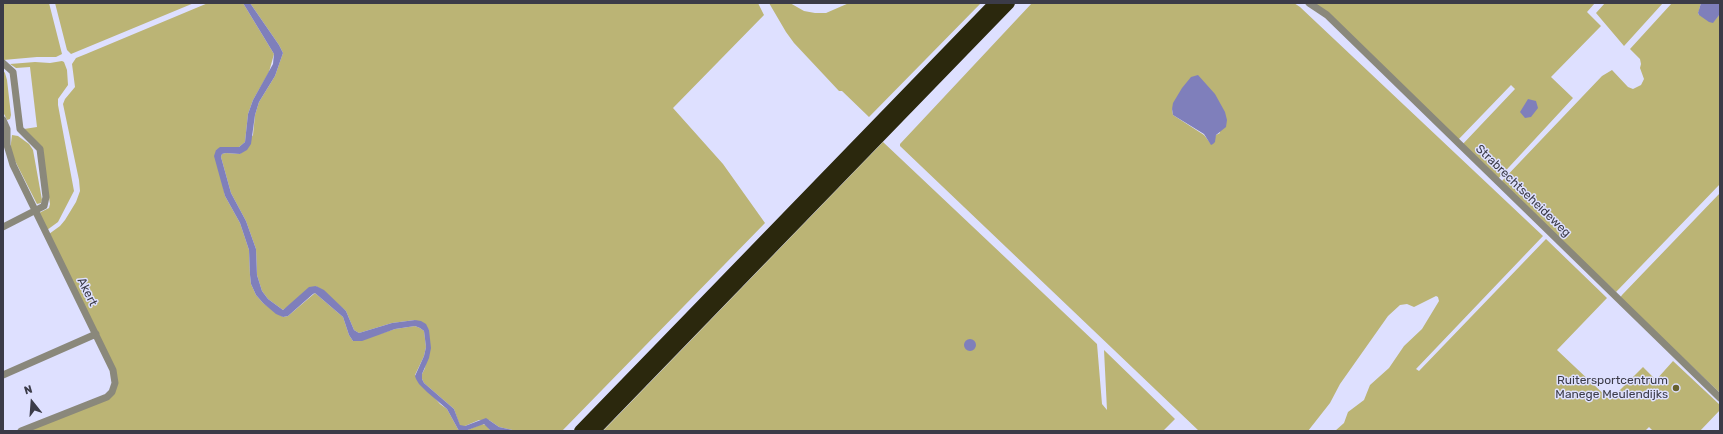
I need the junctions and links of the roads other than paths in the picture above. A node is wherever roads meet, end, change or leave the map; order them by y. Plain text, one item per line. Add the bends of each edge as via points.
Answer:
1 (995, 3) edge
2 (1009, 3) edge
3 (1309, 3) edge
4 (3, 63) edge
5 (3, 120) edge
6 (5, 146) edge
7 (36, 211) junction
8 (3, 227) edge
9 (96, 334) junction
10 (3, 375) edge
11 (1720, 398) edge
12 (21, 431) edge
13 (580, 431) edge
14 (594, 431) edge

1 - 13 highway
2 - 14 highway
3 - 11 street, Strabrechtseheideweg via 1327,16
4 - 7 street via 13,72 20,129 40,149 46,197 44,206
5 - 6 street, Akert via 7,129
6 - 7 street, Akert
7 - 8 street
7 - 9 street, Akert
9 - 10 street
9 - 12 street, Akert via 114,370 115,384 112,392 107,397

